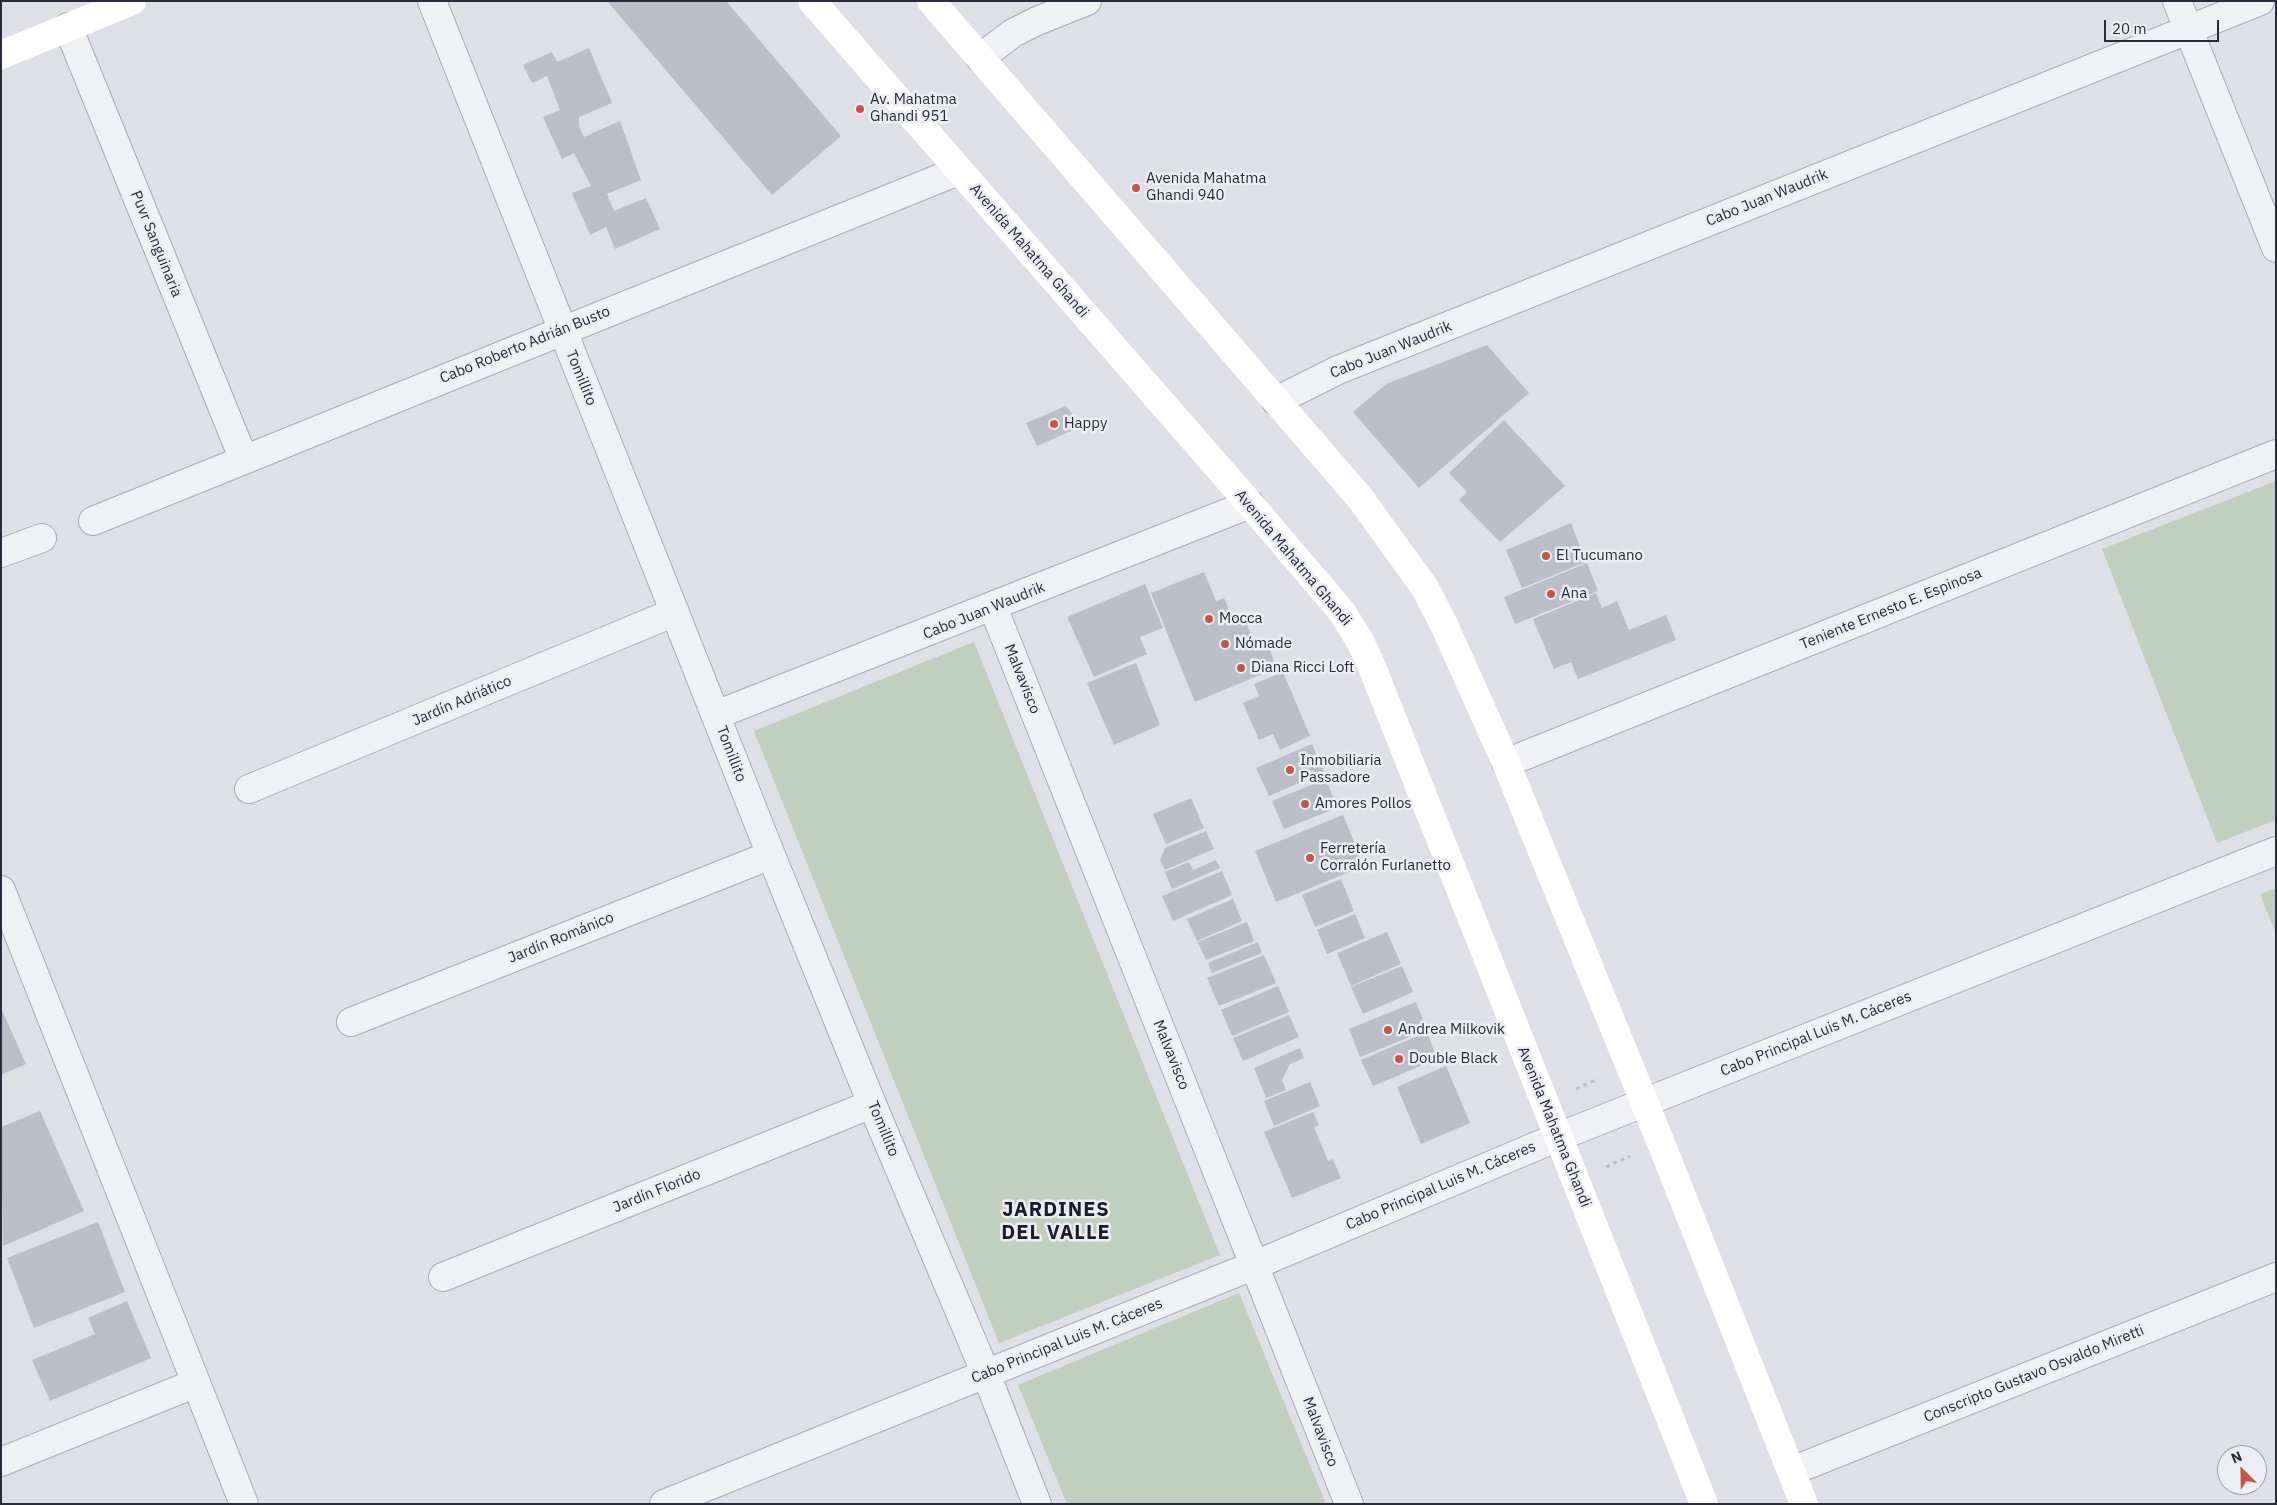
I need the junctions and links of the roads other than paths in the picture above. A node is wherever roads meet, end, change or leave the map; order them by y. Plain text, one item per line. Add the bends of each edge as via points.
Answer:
1 (132, 1) edge
2 (432, 1) edge
3 (812, 1) edge
4 (931, 1) edge
5 (1087, 1) edge
6 (2177, 1) edge
7 (2260, 1) edge
8 (68, 28) junction
9 (2189, 30) junction
10 (1, 55) edge
11 (980, 58) junction
12 (958, 171) junction
13 (2276, 248) edge
14 (562, 330) junction
15 (1276, 401) junction
16 (2276, 454) edge
17 (244, 460) junction
18 (1250, 504) junction
19 (93, 521) dead end
20 (42, 538) dead end
21 (1, 553) edge
22 (993, 607) junction
23 (675, 612) junction
24 (716, 715) junction
25 (1506, 763) junction
26 (249, 789) dead end
27 (2276, 851) edge
28 (771, 855) junction
29 (1, 890) edge
30 (351, 1022) dead end
31 (1644, 1102) junction
32 (872, 1104) junction
33 (1558, 1137) junction
34 (1255, 1265) junction
35 (443, 1277) dead end
36 (2276, 1277) edge
37 (986, 1374) junction
38 (196, 1384) junction
39 (1, 1462) edge
40 (1792, 1471) junction
41 (244, 1504) edge
42 (664, 1504) edge
43 (1037, 1504) edge
44 (1348, 1504) edge
45 (1704, 1504) edge
46 (1804, 1504) edge

1 - 8 main road
2 - 14 street, Tomillito
3 - 12 main road, Avenida Mahatma Ghandi
4 - 11 main road
5 - 11 street via 1013,33
6 - 9 street
7 - 9 street, Cabo Juan Waudrik
8 - 10 main road
8 - 17 street, Puvr Sanguinaria
9 - 13 street
9 - 15 street, Cabo Juan Waudrik via 1338,370
11 - 15 main road
12 - 14 street, Cabo Roberto Adrián Busto
12 - 18 main road, Avenida Mahatma Ghandi
14 - 17 street, Cabo Roberto Adrián Busto
14 - 23 street, Tomillito
15 - 25 main road via 1360,498 1425,588
16 - 25 street, Teniente Ernesto E. Espinosa
17 - 19 street, Cabo Roberto Adrián Busto
18 - 22 street, Cabo Juan Waudrik
18 - 33 main road, Avenida Mahatma Ghandi via 1342,612 1360,641
20 - 21 street
22 - 24 street, Cabo Juan Waudrik
22 - 34 street, Malvavisco
23 - 24 street, Tomillito
23 - 26 street, Jardín Adriático
24 - 28 street, Tomillito
25 - 31 main road
27 - 31 street, Cabo Principal Luis M. Cáceres
28 - 30 street, Jardín Románico
28 - 32 street, Tomillito
29 - 38 street
31 - 33 street, Cabo Principal Luis M. Cáceres
31 - 40 main road
32 - 35 street, Jardín Florido
32 - 37 street, Tomillito
33 - 34 street, Cabo Principal Luis M. Cáceres
33 - 45 main road, Avenida Mahatma Ghandi
34 - 37 street, Cabo Principal Luis M. Cáceres
34 - 44 street, Malvavisco
36 - 40 street, Conscripto Gustavo Osvaldo Miretti
37 - 42 street, Cabo Principal Luis M. Cáceres
37 - 43 street, Tomillito
38 - 39 street
38 - 41 street
40 - 46 main road

